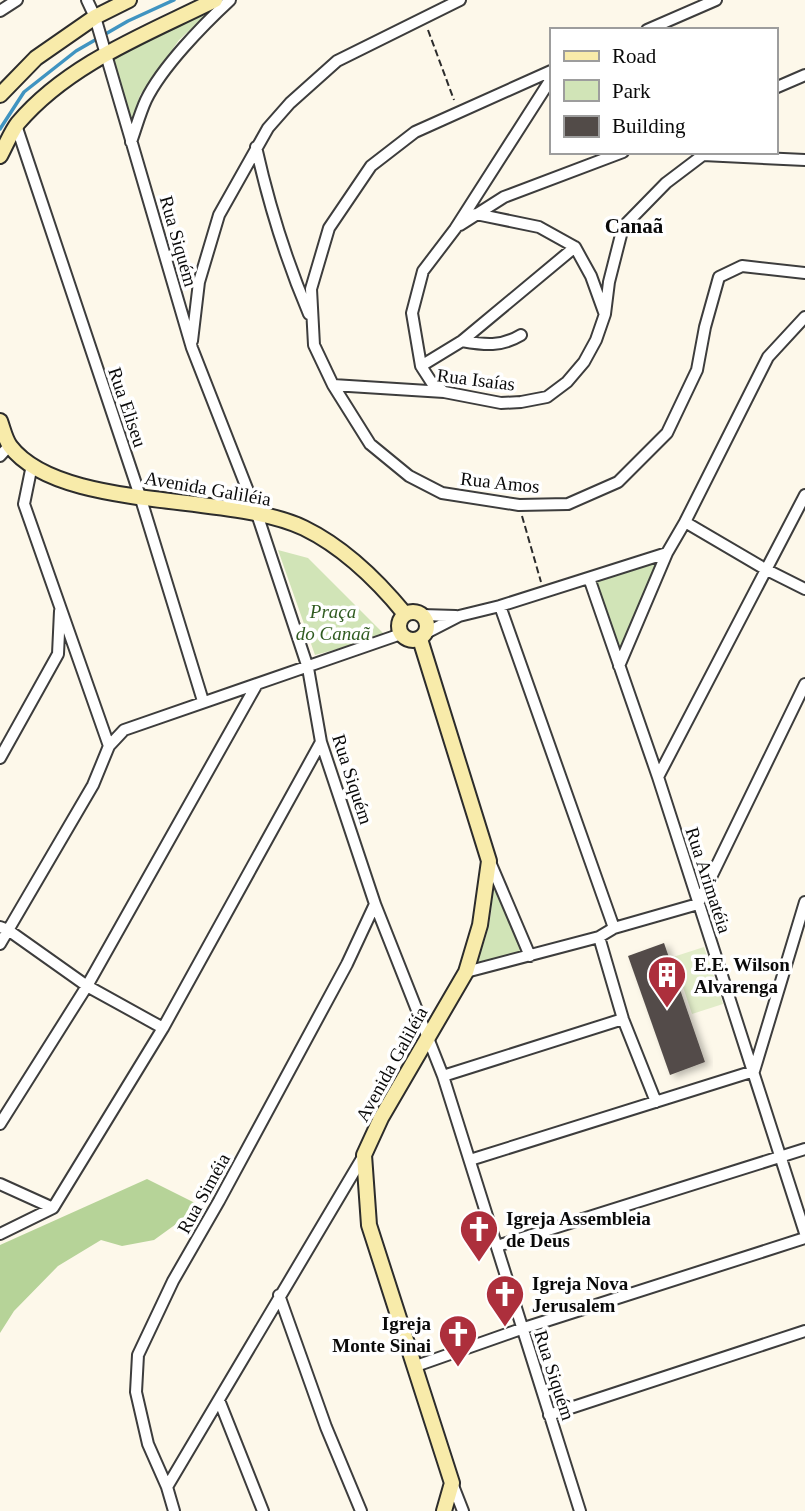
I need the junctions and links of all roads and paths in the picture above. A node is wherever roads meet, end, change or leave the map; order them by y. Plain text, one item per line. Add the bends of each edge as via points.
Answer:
1 (17, 0) edge
2 (88, 0) edge
3 (129, 0) edge
4 (215, 0) edge
5 (230, 0) edge
6 (460, 0) edge
7 (716, 0) edge
8 (0, 11) edge
9 (423, 16) junction
10 (96, 21) junction
11 (652, 28) edge
12 (104, 49) junction
13 (550, 71) edge
14 (805, 75) edge
15 (550, 81) edge
16 (777, 87) edge
17 (0, 95) edge
18 (458, 111) junction
19 (16, 125) junction
20 (131, 142) junction
21 (256, 147) junction
22 (618, 154) edge
23 (701, 154) edge
24 (717, 154) edge
25 (0, 156) edge
26 (805, 160) edge
27 (476, 214) junction
28 (454, 229) junction
29 (575, 247) junction
30 (805, 273) edge
31 (605, 314) junction
32 (805, 317) edge
33 (312, 322) junction
34 (521, 335) dead end
35 (462, 341) junction
36 (192, 348) junction
37 (421, 366) junction
38 (333, 384) junction
39 (444, 392) junction
40 (0, 421) edge
41 (5, 451) edge
42 (32, 465) junction
43 (805, 495) edge
44 (140, 496) junction
45 (519, 505) junction
46 (257, 514) junction
47 (685, 522) junction
48 (667, 553) junction
49 (765, 569) junction
50 (589, 578) junction
51 (805, 589) edge
52 (544, 593) junction
53 (60, 605) junction
54 (500, 606) junction
55 (405, 614) junction
56 (422, 615) junction
57 (459, 616) junction
58 (401, 634) junction
59 (423, 636) junction
60 (619, 666) junction
61 (308, 668) junction
62 (257, 684) junction
63 (805, 684) edge
64 (203, 701) junction
65 (321, 741) junction
66 (109, 746) junction
67 (0, 758) edge
68 (658, 776) junction
69 (489, 861) junction
70 (805, 902) edge
71 (375, 904) junction
72 (698, 904) junction
73 (4, 928) edge
74 (614, 928) junction
75 (599, 937) junction
76 (0, 944) edge
77 (530, 956) junction
78 (466, 972) junction
79 (87, 986) junction
80 (623, 1019) junction
81 (163, 1028) junction
82 (428, 1036) junction
83 (754, 1071) junction
84 (443, 1076) junction
85 (656, 1102) junction
86 (0, 1124) edge
87 (805, 1149) edge
88 (364, 1155) junction
89 (781, 1158) junction
90 (470, 1160) junction
91 (0, 1184) edge
92 (53, 1208) junction
93 (0, 1234) edge
94 (805, 1235) edge
95 (497, 1246) junction
96 (279, 1295) junction
97 (522, 1329) junction
98 (805, 1331) edge
99 (416, 1366) junction
100 (219, 1401) junction
101 (550, 1415) junction
102 (452, 1483) junction
103 (167, 1487) junction
104 (174, 1511) edge
105 (263, 1511) edge
106 (361, 1511) edge
107 (444, 1511) edge
108 (463, 1511) edge
109 (579, 1511) edge

1 - 8 street
2 - 10 street
3 - 10 main road
4 - 12 main road
5 - 20 street via 173,62 146,100
6 - 9 street
7 - 11 street
9 - 18 path
9 - 21 street via 337,61 290,103
10 - 12 street, Rua Siquém
10 - 17 main road via 36,58
12 - 19 main road via 46,94
12 - 20 street, Rua Siquém
13 - 18 street, Rua Amos
14 - 16 street
15 - 28 street
18 - 33 street, Rua Amos via 415,132 371,166 328,228 311,289
19 - 25 main road
19 - 44 street, Rua Eliseu
20 - 36 street, Rua Siquém
21 - 33 street, Rua Amos via 270,208
21 - 36 street via 219,215 199,282
22 - 27 street via 504,197
23 - 31 street, Rua Isaías via 623,227
24 - 26 street, Rua Isaías
27 - 28 street
27 - 29 street via 539,227
28 - 37 street via 423,271 412,313
29 - 31 street via 592,276
29 - 35 street
30 - 45 street, Rua Amos via 742,266 719,276 697,370 667,433 618,482 568,503
31 - 39 street, Rua Isaías via 584,362 547,397 501,403
32 - 47 street via 768,357
33 - 38 street, Rua Amos via 314,345
34 - 35 street via 507,344 488,346
35 - 37 street
36 - 46 street, Rua Siquém
37 - 39 street
38 - 39 street, Rua Isaías
38 - 45 street, Rua Amos via 370,444 409,476 442,493
40 - 41 main road, Avenida Galiléia
41 - 42 main road, Avenida Galiléia
42 - 44 main road, Avenida Galiléia via 81,487
42 - 53 street via 24,504
43 - 49 street
44 - 46 main road, Avenida Galiléia
44 - 64 street, Rua Eliseu
45 - 52 path
46 - 55 main road, Avenida Galiléia via 304,528 342,553
46 - 61 street, Rua Siquém
47 - 48 street
47 - 49 street
48 - 50 street
48 - 60 street
49 - 51 street
49 - 68 street
50 - 52 street
50 - 60 street, Rua Arimatéia
52 - 54 street
53 - 66 street
53 - 67 street via 58,654
54 - 57 street
54 - 74 street
55 - 56 main road
55 - 58 main road via 399,623
56 - 57 street
56 - 59 main road via 427,623
57 - 59 street
58 - 59 main road via 409,641
58 - 61 street
59 - 69 main road, Avenida Galiléia
60 - 68 street, Rua Arimatéia
61 - 62 street
61 - 65 street, Rua Siquém
62 - 64 street
62 - 79 street
63 - 72 street
64 - 66 street via 124,730
65 - 71 street, Rua Siquém
65 - 81 street
66 - 73 street via 93,785
68 - 72 street, Rua Arimatéia
69 - 77 street
69 - 78 main road, Avenida Galiléia via 480,925
70 - 83 street
71 - 82 street, Rua Siquém
71 - 103 street, Rua Siméia via 173,1280 138,1354 136,1392 148,1444
72 - 74 street
72 - 83 street, Rua Arimatéia
73 - 76 street
73 - 79 street
74 - 75 street
75 - 77 street
75 - 80 street
77 - 78 street
78 - 82 main road, Avenida Galiléia
79 - 81 street
79 - 86 street
80 - 84 street
80 - 85 street
81 - 92 street
82 - 84 street, Rua Siquém
82 - 88 main road, Avenida Galiléia
83 - 85 street
83 - 89 street, Rua Arimatéia
84 - 90 street, Rua Siquém
85 - 90 street
87 - 89 street
88 - 96 street
88 - 99 main road, Avenida Galiléia via 369,1224
89 - 94 street, Rua Arimatéia
89 - 95 street
90 - 95 street, Rua Siquém
91 - 92 street
92 - 93 street
94 - 97 street
95 - 97 street, Rua Siquém
96 - 100 street
96 - 106 street
97 - 99 street
97 - 101 street, Rua Siquém
98 - 101 street
99 - 102 main road, Avenida Galiléia
100 - 103 street
100 - 105 street
101 - 109 street, Rua Siquém
102 - 107 main road
102 - 108 street
103 - 104 street, Rua Siméia

